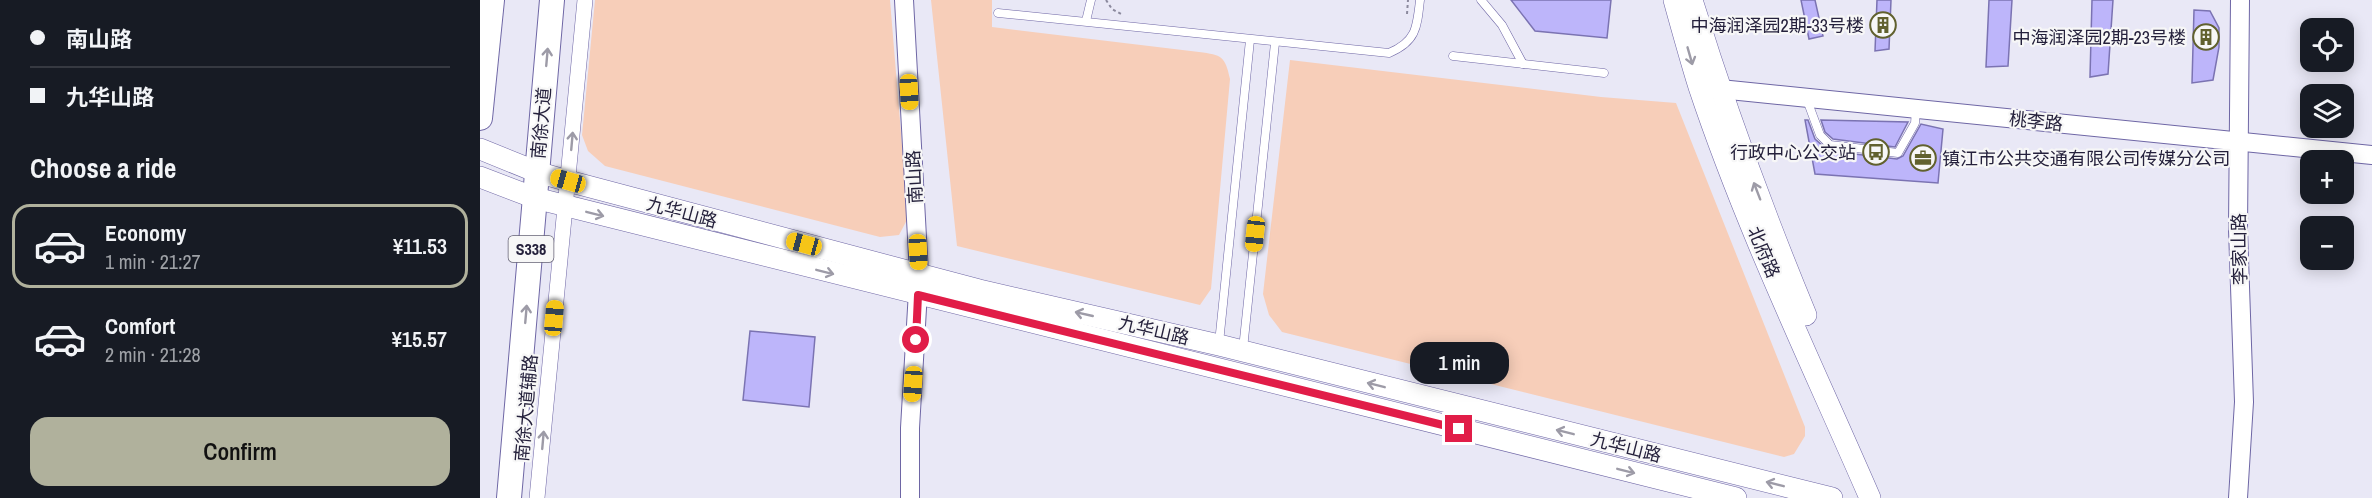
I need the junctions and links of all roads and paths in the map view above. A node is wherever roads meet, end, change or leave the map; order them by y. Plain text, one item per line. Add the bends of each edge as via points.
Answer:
1 (492, 0) edge
2 (552, 0) edge
3 (585, 0) edge
4 (904, 0) edge
5 (1091, 0) edge
6 (1106, 0) edge
7 (1408, 0) edge
8 (1420, 0) edge
9 (1481, 0) edge
10 (1674, 0) edge
11 (1692, 0) edge
12 (2240, 0) edge
13 (998, 13) dead end
14 (1121, 14) dead end
15 (1086, 21) junction
16 (1406, 22) dead end
17 (1250, 40) junction
18 (1275, 43) junction
19 (1453, 56) dead end
20 (1523, 64) junction
21 (1604, 73) dead end
22 (1709, 88) junction
23 (1806, 98) junction
24 (1916, 109) junction
25 (480, 118) edge
26 (2239, 141) junction
27 (480, 149) edge
28 (2372, 155) edge
29 (537, 172) junction
30 (480, 177) edge
31 (568, 181) junction
32 (535, 198) junction
33 (565, 206) junction
34 (919, 285) junction
35 (1219, 345) junction
36 (1243, 351) junction
37 (509, 498) edge
38 (537, 498) edge
39 (910, 498) edge
40 (1736, 498) edge
41 (1832, 498) edge
42 (1870, 498) edge
43 (1882, 498) edge
44 (2238, 498) edge

1 - 25 main road
29 -> 2 main road, 南徐大道 / S338
31 -> 3 street, 南徐大道辅路
4 - 34 street, 南山路
5 - 15 lane
6 - 14 path
7 - 16 path
8 - 18 lane via 1411,39 1403,48 1389,53
9 - 20 lane via 1502,25
10 -> 22 main road, 北府路
11 - 22 main road, 北府路
12 - 26 street, 李家山路
13 - 15 lane
15 - 17 lane
17 - 18 lane
17 - 35 lane
18 - 36 lane
19 - 20 lane
20 - 21 lane
22 - 23 street, 桃李路
22 - 42 main road, 北府路 via 1761,249
43 -> 22 main road, 北府路
23 - 24 street, 桃李路
23 - 24 lane via 1820,135 1830,145 1898,153 1915,123
24 - 26 street, 桃李路
26 - 28 street, 桃李路
26 - 44 street, 李家山路 via 2244,402
27 - 29 main road, 九华山路
29 - 31 main road, 九华山路
29 - 32 main road, 南徐大道 / S338
30 - 32 main road, 九华山路
31 - 33 street, 南徐大道辅路
31 - 34 main road, 九华山路
32 - 33 main road, 九华山路
37 -> 32 main road, 南徐大道 / S338
33 -> 34 main road, 九华山路
38 -> 33 street, 南徐大道辅路
35 -> 34 main road, 九华山路
34 - 39 street, 南山路
34 -> 40 main road, 九华山路
35 - 36 main road, 九华山路
41 -> 36 main road, 九华山路

